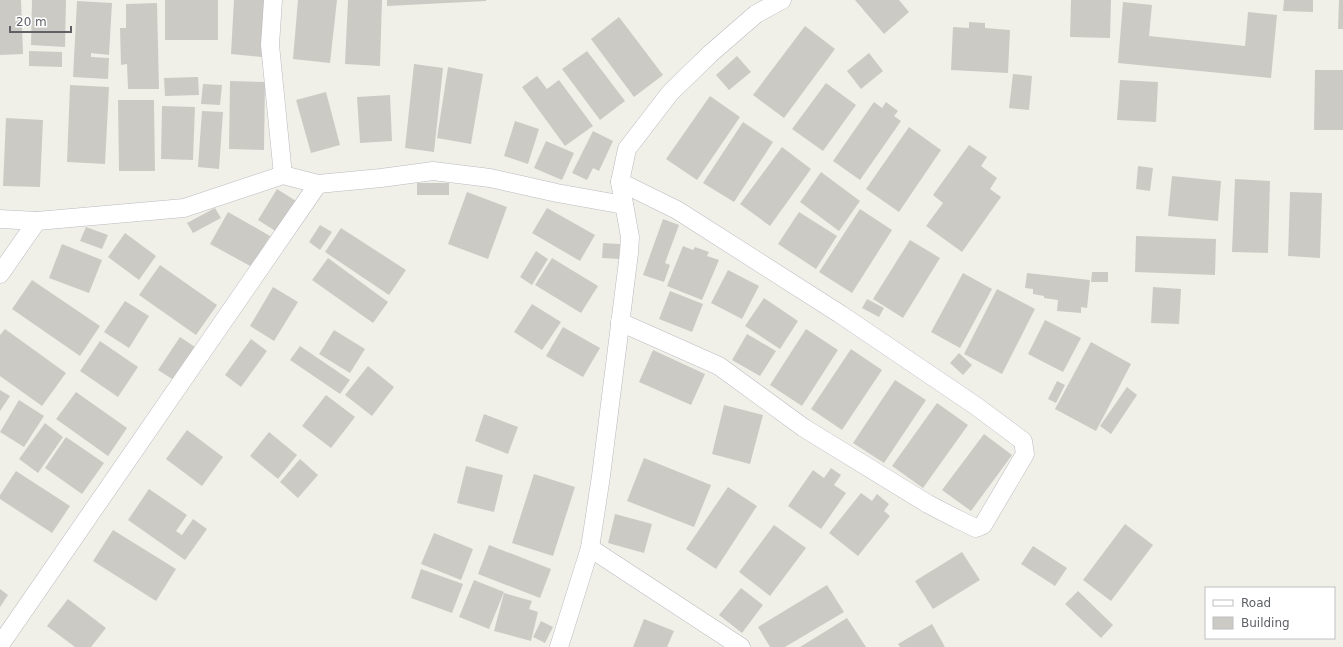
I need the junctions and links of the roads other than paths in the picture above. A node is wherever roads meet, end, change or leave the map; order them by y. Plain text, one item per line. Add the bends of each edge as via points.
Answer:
1 (273, 0) edge
2 (782, 0) edge
3 (283, 176) junction
4 (620, 182) junction
5 (318, 184) junction
6 (624, 205) junction
7 (0, 219) edge
8 (37, 221) junction
9 (0, 274) edge
10 (620, 322) junction
11 (590, 548) junction
12 (0, 645) edge
13 (559, 647) edge
14 (740, 647) edge

1 - 3 street via 270,45
2 - 4 street via 756,14 670,93 627,149
3 - 5 street
3 - 8 street via 184,208
4 - 6 street
4 - 10 street via 676,210 853,323 1023,441 1025,454 983,526 976,528 928,504 804,428 719,366
5 - 6 street via 433,172 490,178
5 - 12 street
6 - 10 street via 630,237
7 - 8 street
8 - 9 street
10 - 11 street
11 - 13 street
11 - 14 street

